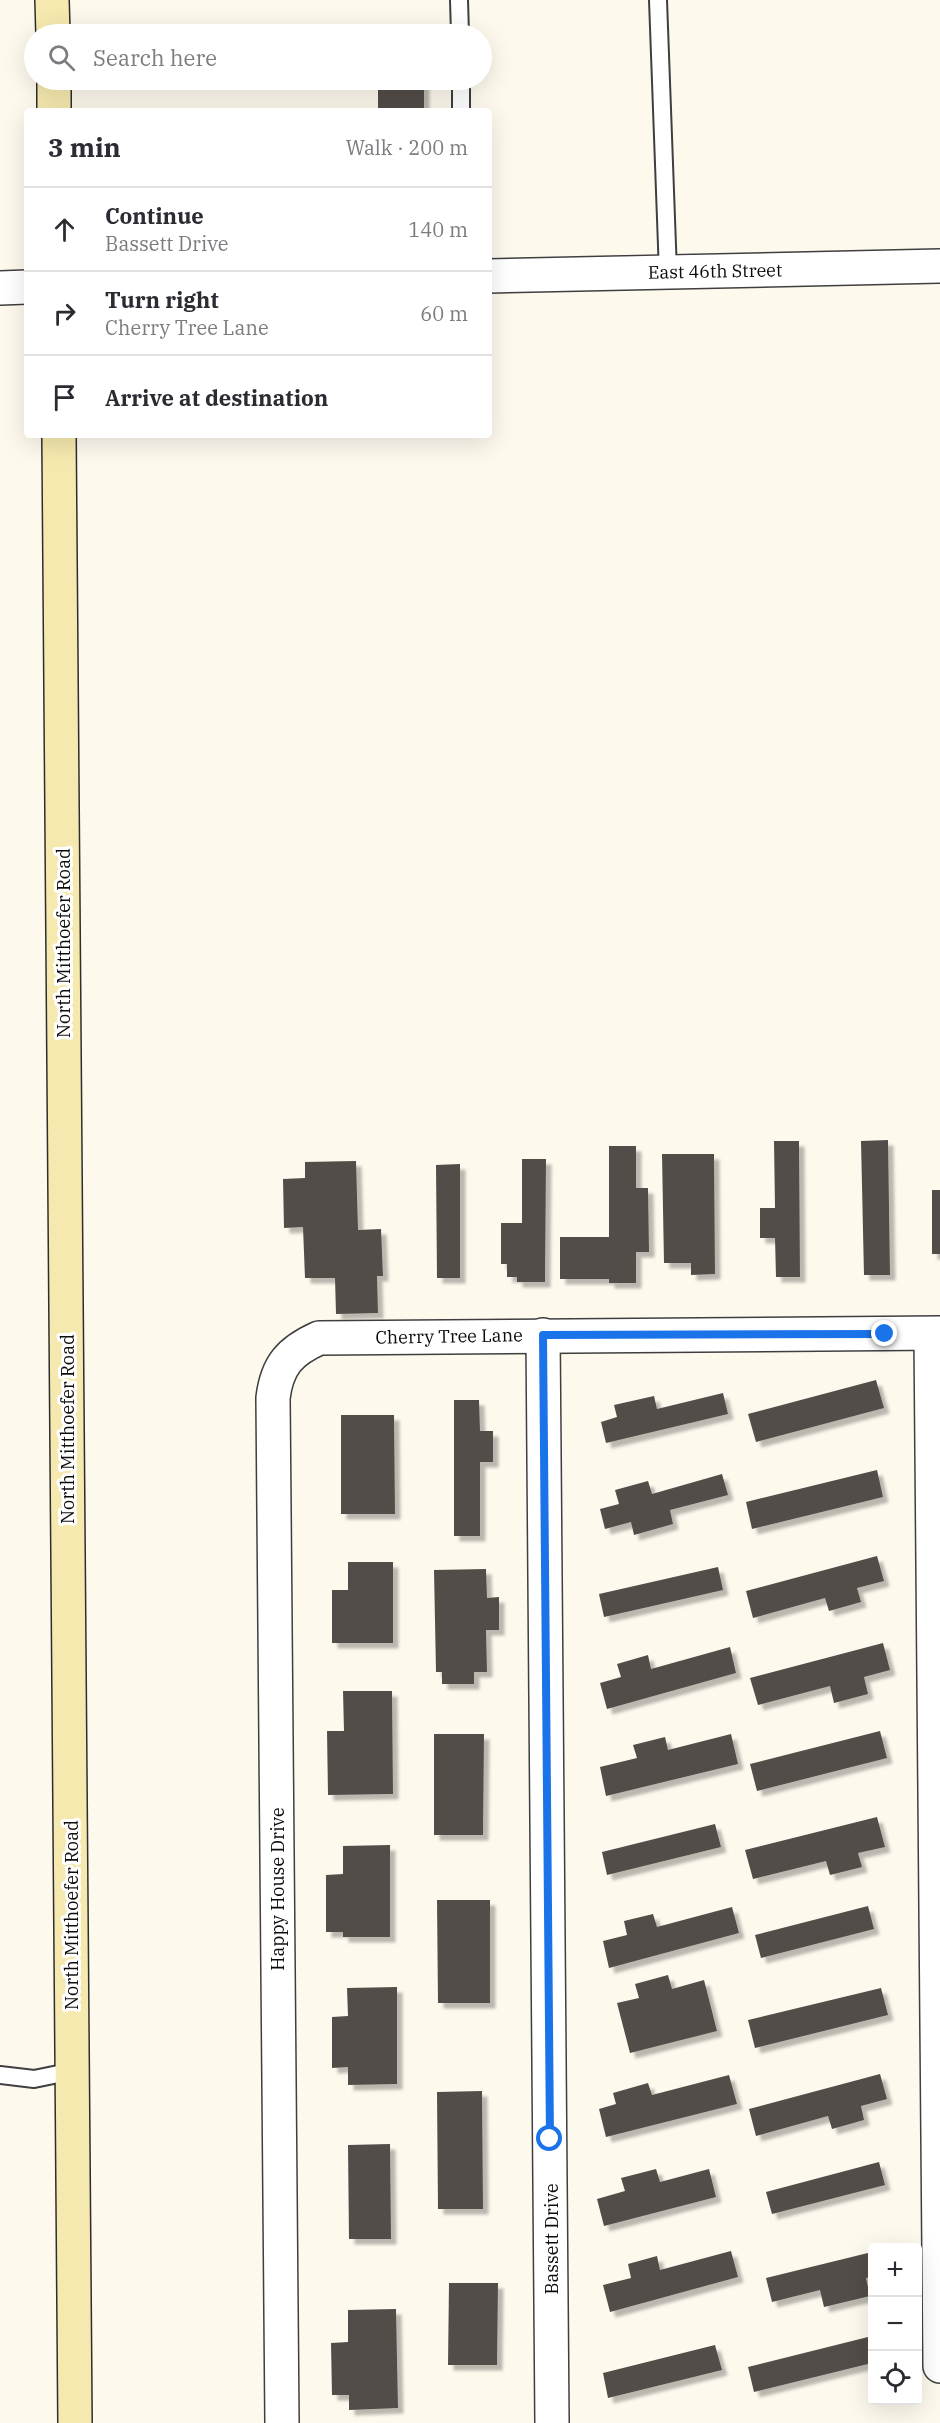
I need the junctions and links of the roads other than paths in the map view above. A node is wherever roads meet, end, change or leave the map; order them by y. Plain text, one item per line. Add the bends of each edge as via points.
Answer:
1 (52, 0) edge
2 (459, 0) edge
3 (658, 0) edge
4 (53, 24) edge
5 (460, 24) edge
6 (54, 90) edge
7 (461, 90) edge
8 (54, 108) edge
9 (461, 108) edge
10 (940, 266) edge
11 (668, 273) junction
12 (492, 276) edge
13 (24, 287) edge
14 (0, 288) edge
15 (59, 438) edge
16 (936, 1334) edge
17 (543, 1335) junction
18 (288, 1358) joint
19 (73, 2071) junction
20 (0, 2075) edge
21 (940, 2366) edge
22 (75, 2423) edge
23 (282, 2423) edge
24 (552, 2423) edge

1 - 4 main road
2 - 5 lane
3 - 11 lane
6 - 8 main road
7 - 9 lane
10 - 11 street, East 46th Street
11 - 12 street, East 46th Street
13 - 14 street
15 - 19 main road, North Mitthoefer Road
16 - 17 street, Cherry Tree Lane
16 - 21 street
17 - 18 street, Cherry Tree Lane via 320,1338
17 - 24 street, Bassett Drive
18 - 23 street, Happy House Drive via 280,1369 273,1398
19 - 20 lane via 34,2079
19 - 22 main road, North Mitthoefer Road

